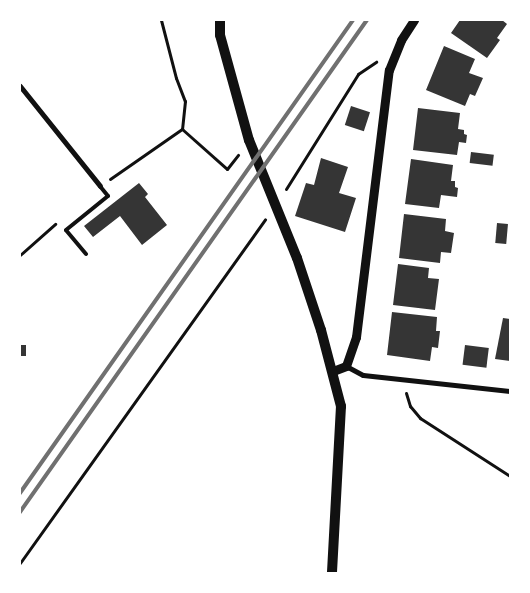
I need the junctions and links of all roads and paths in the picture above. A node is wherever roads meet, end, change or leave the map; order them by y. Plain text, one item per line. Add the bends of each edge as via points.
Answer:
1 (161, 20) edge
2 (220, 20) edge
3 (414, 20) edge
4 (376, 61) dead end
5 (20, 86) edge
6 (182, 128) junction
7 (227, 169) dead end
8 (100, 186) junction
9 (286, 188) dead end
10 (57, 222) dead end
11 (262, 223) dead end
12 (86, 254) dead end
13 (20, 255) edge
14 (346, 366) junction
15 (333, 371) junction
16 (406, 392) dead end
17 (510, 392) edge
18 (510, 476) edge
19 (20, 563) edge
20 (332, 573) edge

1 - 6 path via 185,101
2 - 15 main road via 220,35 249,140 298,258
3 - 14 street via 391,64 356,337
4 - 9 path via 358,74
5 - 8 street
6 - 7 path
6 - 8 path
8 - 12 lane via 108,196 66,230
10 - 13 path
11 - 19 path
14 - 15 street
14 - 17 street via 363,374
15 - 20 main road via 341,406
16 - 18 path via 410,406 420,418

